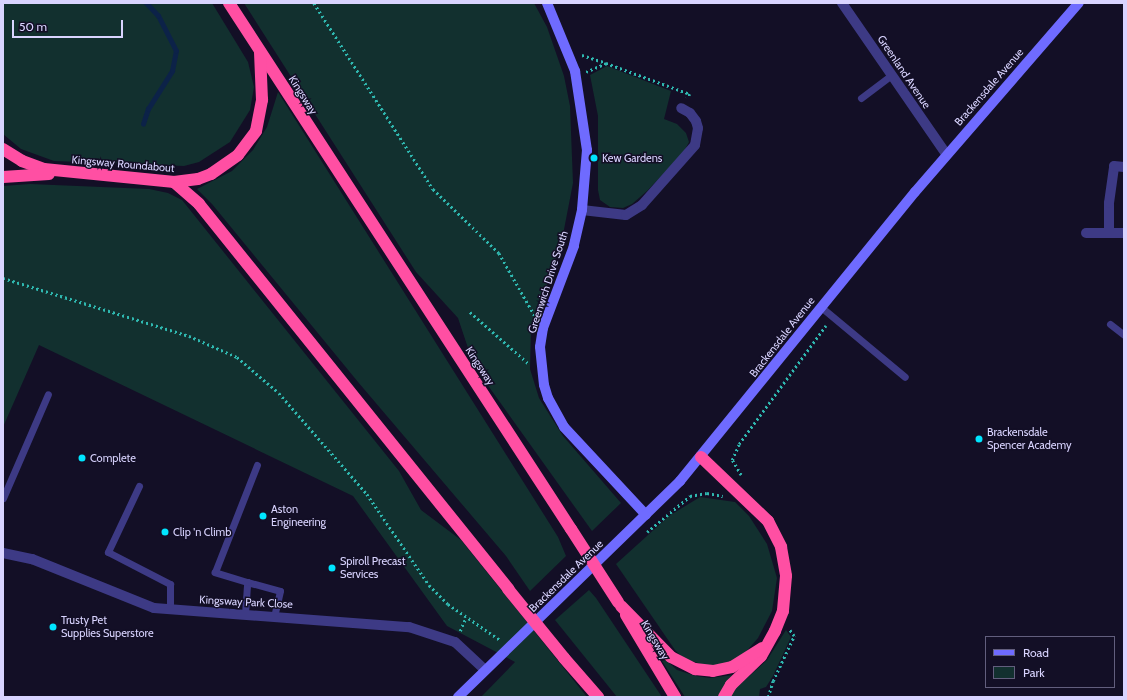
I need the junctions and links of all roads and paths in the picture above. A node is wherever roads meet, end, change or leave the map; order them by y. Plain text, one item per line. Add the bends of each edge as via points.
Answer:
1 (229, 3) edge
2 (314, 3) edge
3 (547, 3) edge
4 (842, 3) edge
5 (1079, 3) edge
6 (568, 50) junction
7 (260, 51) junction
8 (606, 63) junction
9 (892, 75) junction
10 (576, 76) junction
11 (861, 98) dead end
12 (681, 108) joint
13 (3, 149) edge
14 (946, 154) junction
15 (1124, 168) edge
16 (84, 173) junction
17 (3, 177) edge
18 (174, 182) junction
19 (582, 210) junction
20 (1109, 232) junction
21 (1086, 233) dead end
22 (1124, 233) edge
23 (3, 278) edge
24 (821, 308) junction
25 (470, 312) dead end
26 (833, 317) junction
27 (1110, 324) dead end
28 (543, 328) junction
29 (1124, 335) edge
30 (543, 376) junction
31 (905, 377) dead end
32 (48, 394) dead end
33 (702, 457) junction
34 (257, 465) dead end
35 (139, 486) dead end
36 (737, 489) junction
37 (3, 498) edge
38 (646, 515) junction
39 (641, 538) dead end
40 (3, 553) edge
41 (246, 582) junction
42 (619, 604) junction
43 (170, 610) junction
44 (245, 614) junction
45 (274, 616) junction
46 (780, 622) junction
47 (499, 639) dead end
48 (766, 646) junction
49 (486, 670) junction
50 (458, 697) edge
51 (598, 697) edge
52 (675, 697) edge
53 (724, 697) edge
54 (768, 697) edge

1 - 7 highway
2 - 28 path via 433,189 453,212 499,253
3 - 6 street, Greenwich Drive South
4 - 9 street, Greenland Avenue
5 - 14 street, Brackensdale Avenue
6 - 8 path
6 - 10 street, Greenwich Drive South
7 - 18 highway, Kingsway Roundabout via 261,113 249,143 238,155 211,174 188,182
7 - 42 highway, Kingsway, bridge
8 - 10 path
8 - 12 path via 690,94
9 - 11 lane
9 - 14 street, Greenland Avenue
10 - 19 street, Greenwich Drive South via 587,150
12 - 19 street via 690,113 696,121 698,128 695,145 642,205 626,215
13 - 16 highway, Kingsway Roundabout via 22,161 44,169
14 - 24 street, Brackensdale Avenue
15 - 20 street via 1114,166 1109,204
16 - 17 highway
16 - 18 highway, Kingsway Roundabout
18 - 51 highway, bridge via 199,204 508,589
19 - 28 street, Greenwich Drive South via 574,246
20 - 21 street
20 - 22 street
23 - 47 path via 189,336 237,357 279,393 367,494 429,585 448,604
24 - 26 lane
24 - 33 street, Brackensdale Avenue
25 - 30 path
26 - 31 lane
26 - 36 path via 739,444 732,460 744,481
27 - 29 lane
28 - 30 street, Greenwich Drive South via 540,347
30 - 38 street, Greenwich Drive South via 548,398 564,427
32 - 37 lane
33 - 36 highway
33 - 38 street, Brackensdale Avenue
34 - 41 lane via 215,572
35 - 43 lane via 108,552 170,584
36 - 39 path via 729,497 707,493 690,496
36 - 46 highway via 768,521 781,546 786,595
38 - 49 street, Brackensdale Avenue
40 - 43 street, Kingsway Park Close via 32,559 133,601
41 - 44 lane
41 - 45 lane via 280,590
42 - 48 highway via 671,656 695,669 722,671
42 - 52 highway, Kingsway
43 - 44 street, Kingsway Park Close
44 - 45 street, Kingsway Park Close
45 - 49 street, Kingsway Park Close via 389,624 426,632 455,642
46 - 48 highway
46 - 54 path via 794,636
48 - 53 highway via 761,656 732,685
49 - 50 street, Brackensdale Avenue

